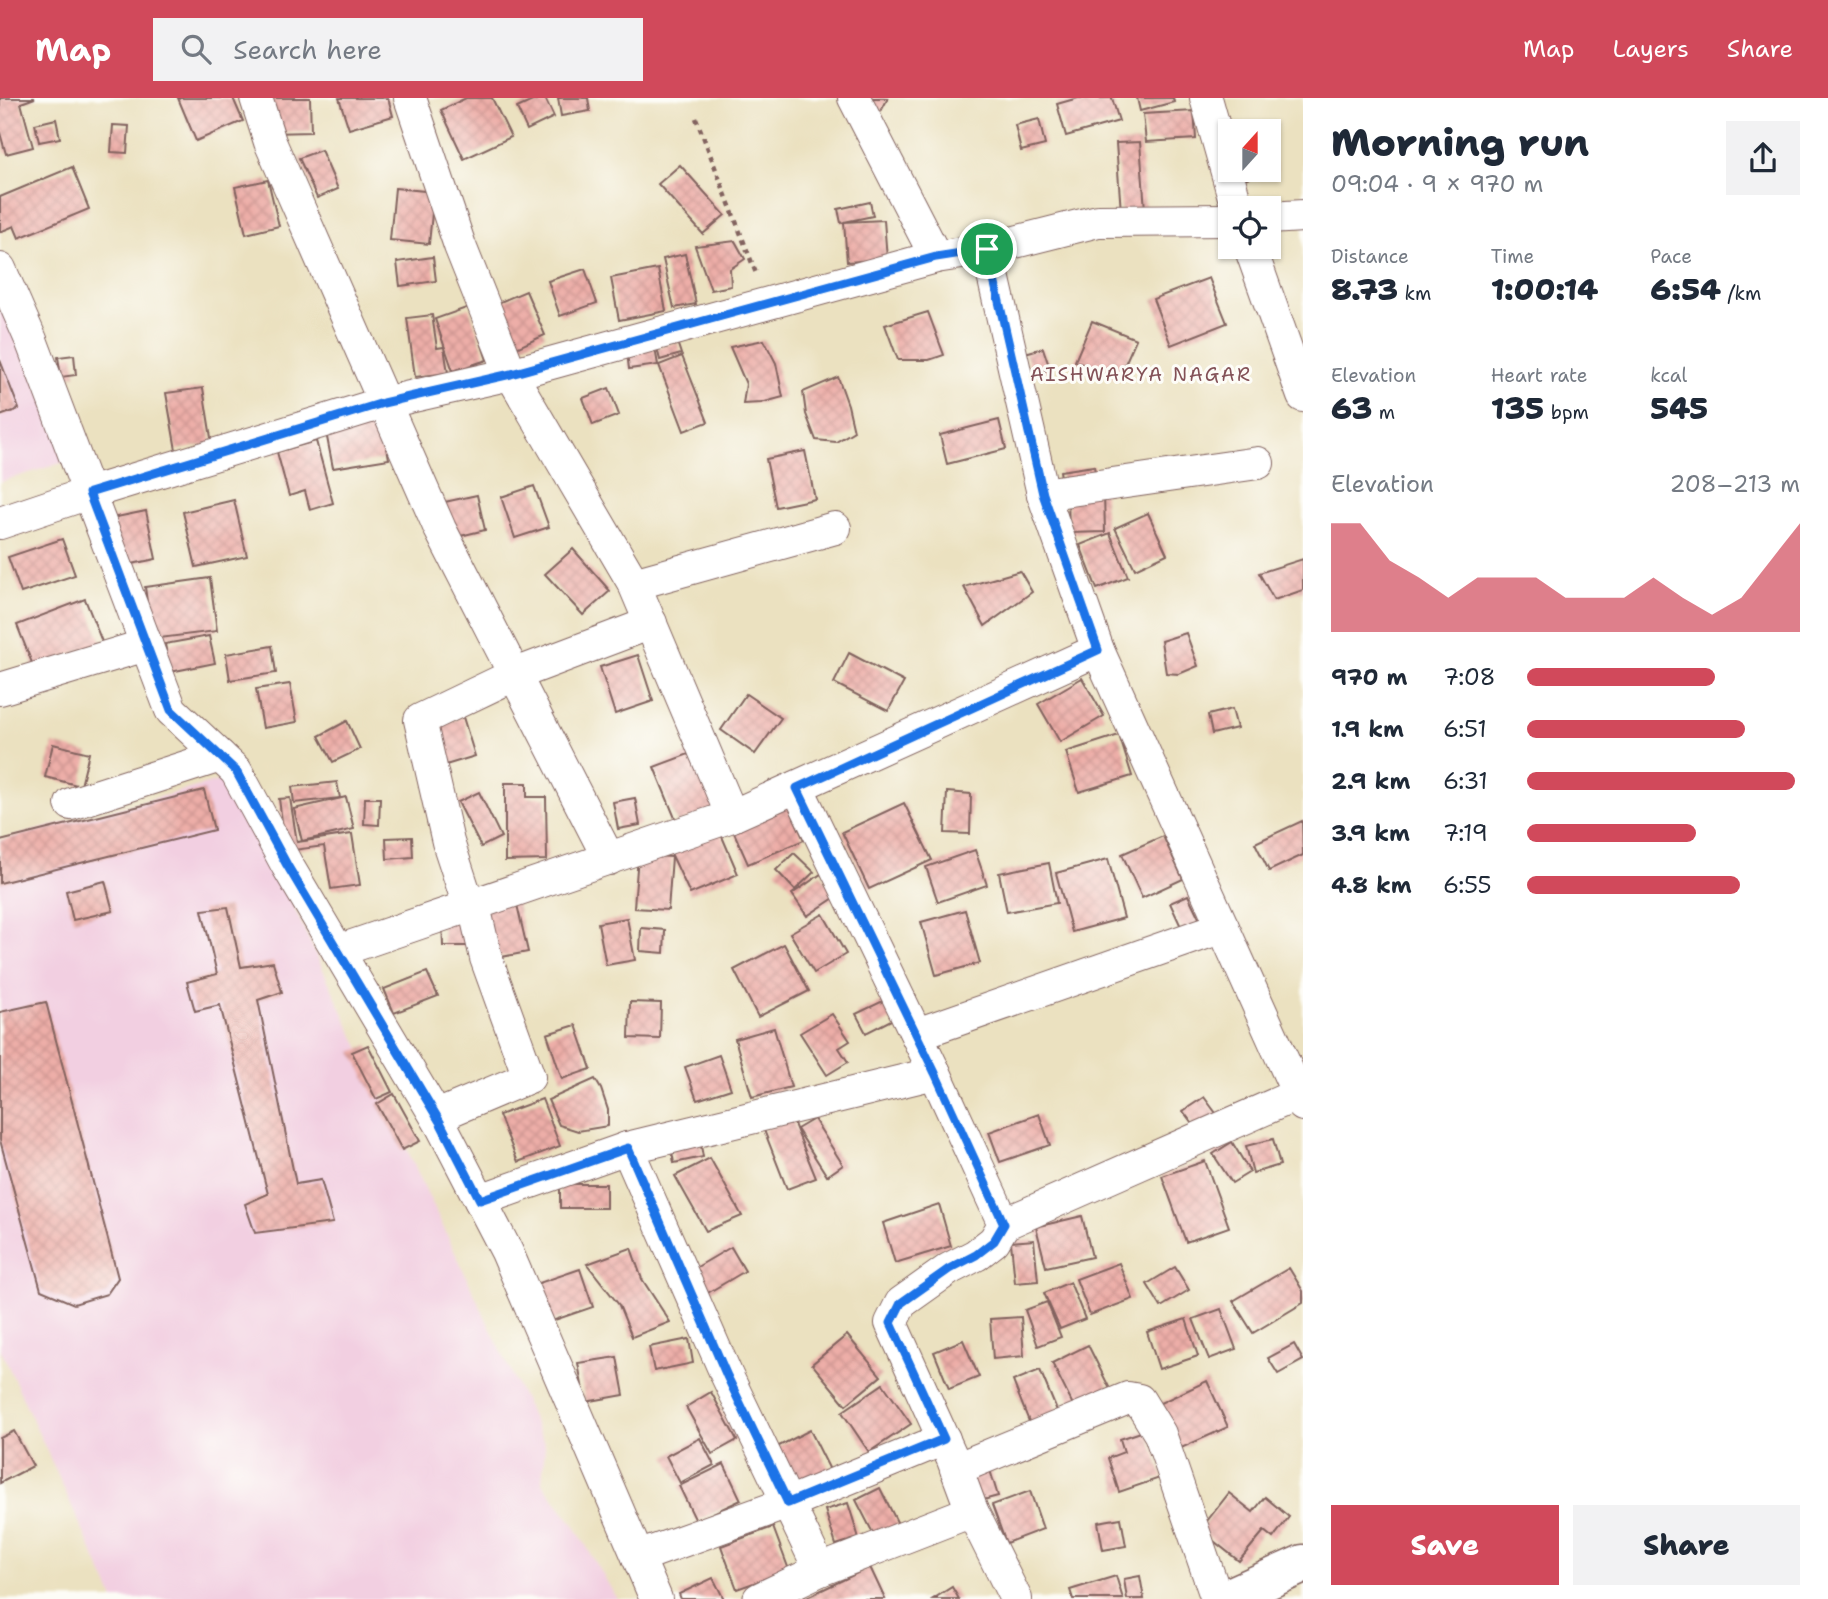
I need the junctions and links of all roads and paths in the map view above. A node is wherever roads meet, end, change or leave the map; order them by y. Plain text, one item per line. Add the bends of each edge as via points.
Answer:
1 (256, 98) edge
2 (410, 98) edge
3 (855, 98) edge
4 (1206, 98) edge
5 (696, 118) dead end
6 (1234, 196) edge
7 (1303, 216) edge
8 (1281, 217) edge
9 (1218, 220) edge
10 (987, 249) junction
11 (936, 257) junction
12 (1254, 259) edge
13 (0, 269) edge
14 (767, 303) junction
15 (511, 374) junction
16 (1303, 396) edge
17 (383, 403) junction
18 (1258, 463) dead end
19 (89, 493) junction
20 (1043, 494) junction
21 (0, 523) edge
22 (835, 527) dead end
23 (634, 584) junction
24 (651, 623) junction
25 (146, 645) junction
26 (1098, 650) junction
27 (516, 674) junction
28 (0, 689) edge
29 (220, 756) junction
30 (797, 788) junction
31 (71, 804) dead end
32 (732, 816) junction
33 (609, 859) junction
34 (469, 906) junction
35 (1223, 927) junction
36 (338, 951) junction
37 (916, 1034) junction
38 (935, 1073) junction
39 (1302, 1097) edge
40 (437, 1116) junction
41 (628, 1148) junction
42 (480, 1200) junction
43 (1004, 1224) junction
44 (944, 1439) junction
45 (956, 1469) junction
46 (788, 1503) junction
47 (972, 1511) junction
48 (638, 1557) junction
49 (1303, 1564) edge
50 (820, 1570) junction
51 (1303, 1593) edge
52 (656, 1599) edge
53 (759, 1599) edge
54 (1016, 1599) edge
55 (1217, 1599) edge
56 (1225, 1599) edge
57 (1290, 1599) edge

1 - 17 street via 270,142
2 - 15 street via 460,246
3 - 11 street
4 - 6 street
5 - 14 path
7 - 8 street
9 - 10 street via 1098,221
10 - 11 street
10 - 20 street
11 - 14 street
12 - 16 street
13 - 19 street
14 - 15 street
15 - 17 street
15 - 23 street
17 - 19 street
17 - 27 street via 440,528
18 - 20 street
19 - 21 street
19 - 25 street
20 - 26 street
22 - 23 street
23 - 24 street
24 - 27 street
24 - 32 street
25 - 28 street
25 - 29 street via 171,710
26 - 30 street
26 - 35 street
27 - 33 street
27 - 34 street via 420,720 448,842
29 - 31 street
29 - 36 street via 236,771
30 - 32 street
30 - 37 street
32 - 33 street
33 - 34 street
34 - 36 street
34 - 40 street via 529,1077
35 - 37 street
35 - 39 street
36 - 40 street
37 - 38 street
38 - 41 street
38 - 43 street
39 - 43 street
40 - 42 street
41 - 42 street
41 - 46 street
42 - 48 street via 507,1252
43 - 44 street via 994,1241 976,1255 901,1303 891,1323
44 - 45 street
44 - 46 street
45 - 47 street
45 - 55 street via 1128,1398 1139,1399 1160,1434
46 - 48 street
46 - 50 street
47 - 50 street
47 - 54 street
48 - 52 street
49 - 56 main road
50 - 53 street
51 - 57 main road

